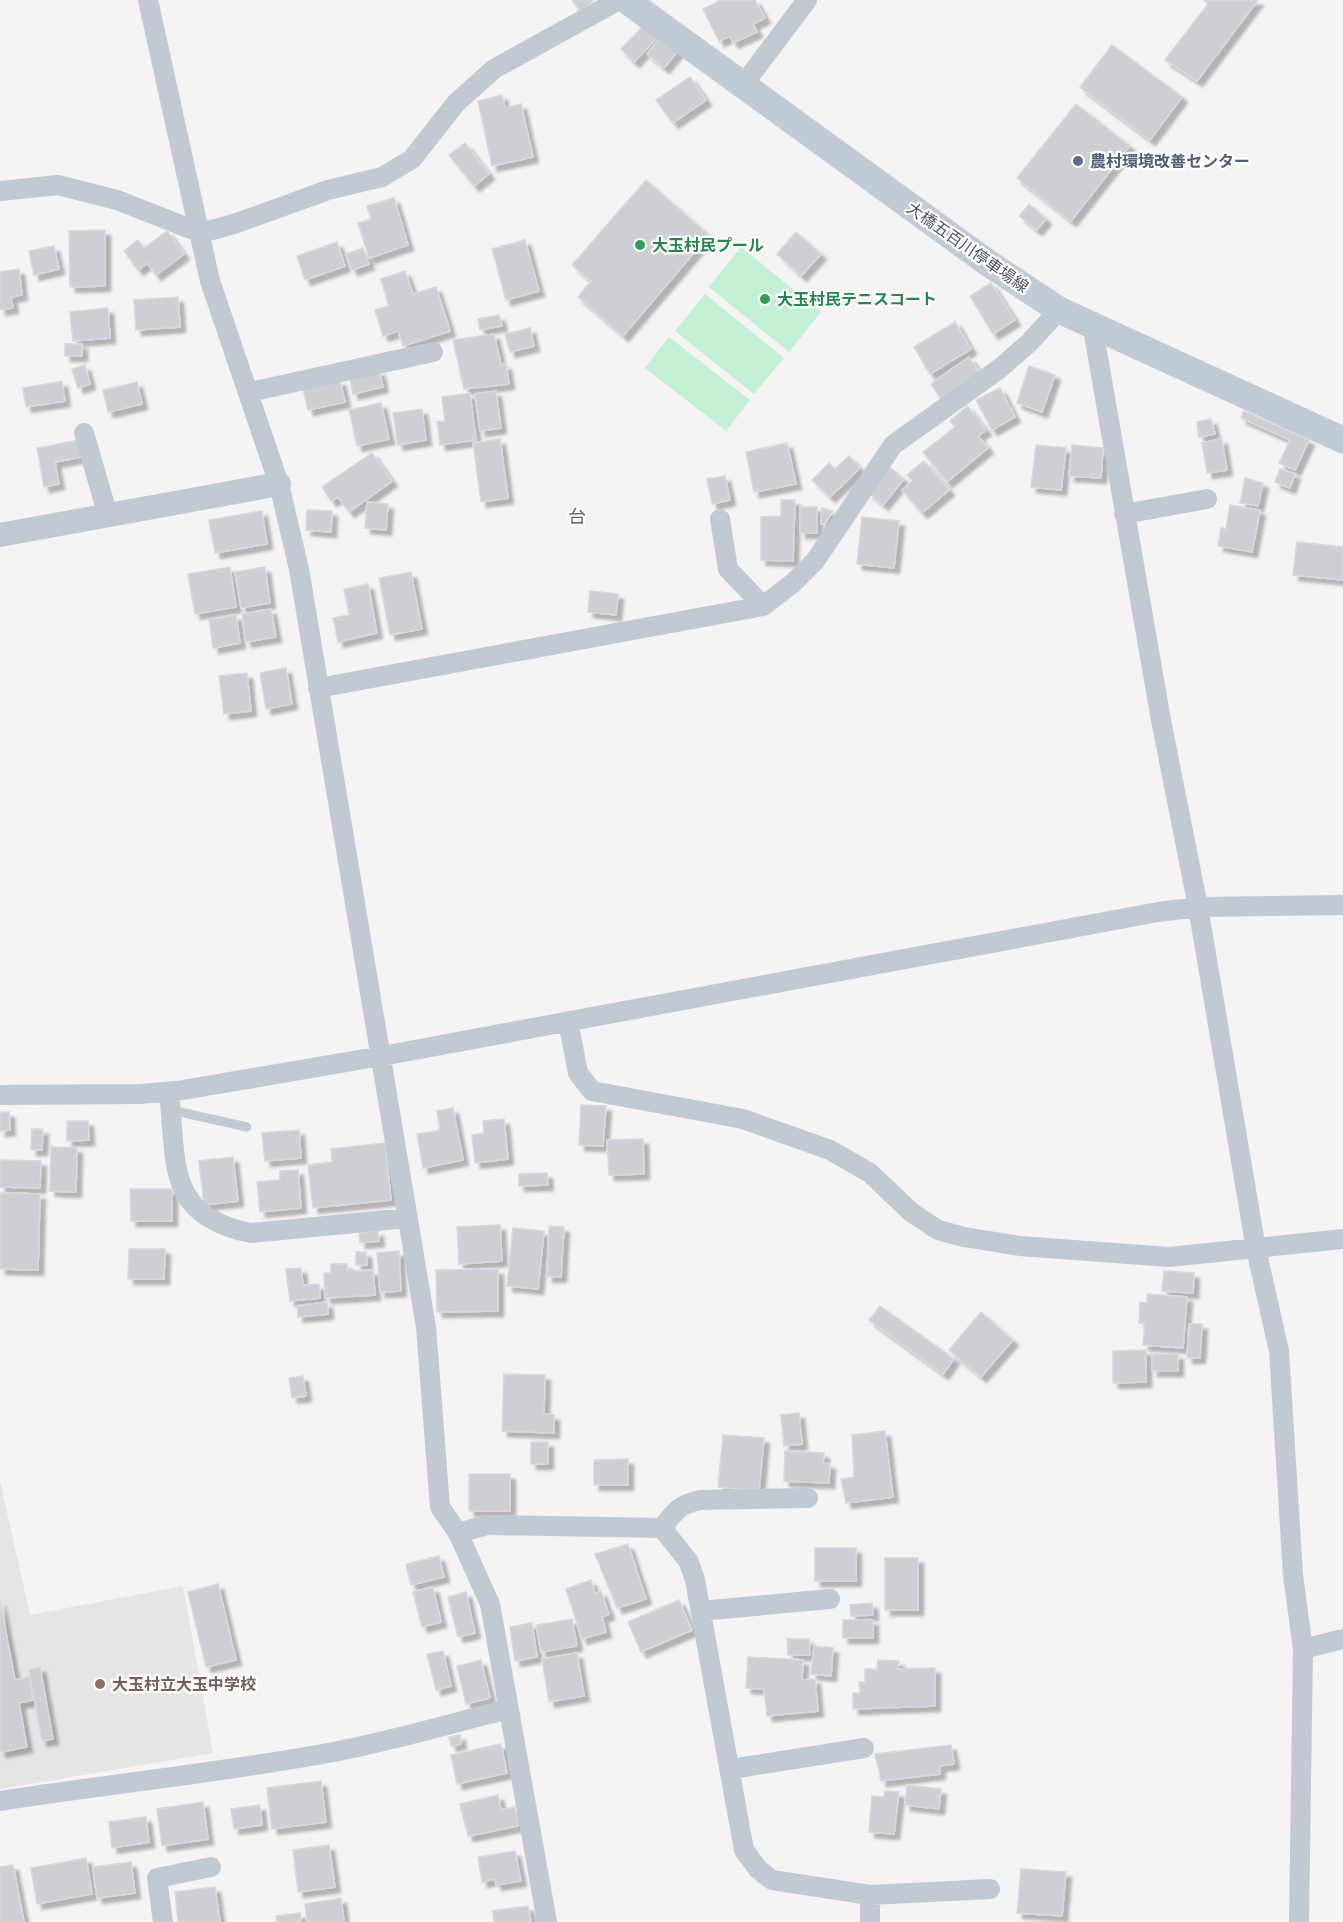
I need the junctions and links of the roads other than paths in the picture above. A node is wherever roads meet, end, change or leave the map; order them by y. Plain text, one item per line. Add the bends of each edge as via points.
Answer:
1 (148, 0) edge
2 (619, 0) edge
3 (626, 0) edge
4 (807, 0) edge
5 (743, 85) junction
6 (0, 190) edge
7 (201, 233) junction
8 (1059, 310) junction
9 (1092, 323) junction
10 (433, 352) dead end
11 (250, 392) junction
12 (84, 434) dead end
13 (1343, 440) edge
14 (279, 484) junction
15 (1207, 499) dead end
16 (1124, 514) junction
17 (108, 516) junction
18 (720, 519) dead end
19 (0, 535) edge
20 (763, 606) junction
21 (318, 688) junction
22 (1343, 905) edge
23 (1197, 907) junction
24 (567, 1021) junction
25 (382, 1056) junction
26 (0, 1095) edge
27 (170, 1101) junction
28 (248, 1127) dead end
29 (408, 1218) junction
30 (1343, 1239) edge
31 (1256, 1249) junction
32 (808, 1498) dead end
33 (662, 1528) junction
34 (458, 1533) junction
35 (830, 1599) dead end
36 (701, 1611) junction
37 (1343, 1639) edge
38 (1303, 1649) junction
39 (509, 1709) junction
40 (864, 1748) dead end
41 (731, 1769) junction
42 (0, 1801) edge
43 (211, 1867) dead end
44 (990, 1889) dead end
45 (870, 1895) junction
46 (163, 1922) edge
47 (547, 1922) edge
48 (870, 1922) edge
49 (1299, 1922) edge

1 - 7 street
2 - 7 street via 494,69 456,103 412,159 382,177 328,190
3 - 5 main road, 大橋五百川停車場線
4 - 5 street
5 - 8 main road, 大橋五百川停車場線
6 - 7 street via 57,185 117,201
7 - 11 street via 210,281
8 - 9 main road, 大橋五百川停車場線
8 - 20 street via 999,369 893,445 815,561
9 - 13 main road, 大橋五百川停車場線
9 - 16 street
10 - 11 street
11 - 14 street
12 - 17 street
14 - 17 street
14 - 21 street via 299,569
15 - 16 street
16 - 23 street
17 - 19 street
18 - 20 street via 728,569
20 - 21 street
21 - 25 street
22 - 23 street
23 - 24 street
23 - 31 street
24 - 25 street
24 - 31 street via 578,1073 592,1091 743,1119 830,1150 870,1173 911,1212 938,1230 1020,1246 1169,1257
25 - 27 street
25 - 29 street
26 - 27 street
27 - 28 lane
27 - 29 street via 179,1180 188,1203 227,1229 251,1233
29 - 34 street via 426,1327 440,1507
30 - 31 street
31 - 38 street via 1279,1351 1293,1575
32 - 33 street via 700,1500 683,1504
33 - 34 street via 487,1525
33 - 36 street via 689,1562
34 - 39 street via 490,1604
35 - 36 street
36 - 41 street
37 - 38 street
38 - 49 street
39 - 42 street via 330,1753 145,1783 101,1785
39 - 47 street
40 - 41 street
41 - 45 street via 744,1850 758,1869 772,1880 784,1883
43 - 46 street via 157,1878
44 - 45 street
45 - 48 street

